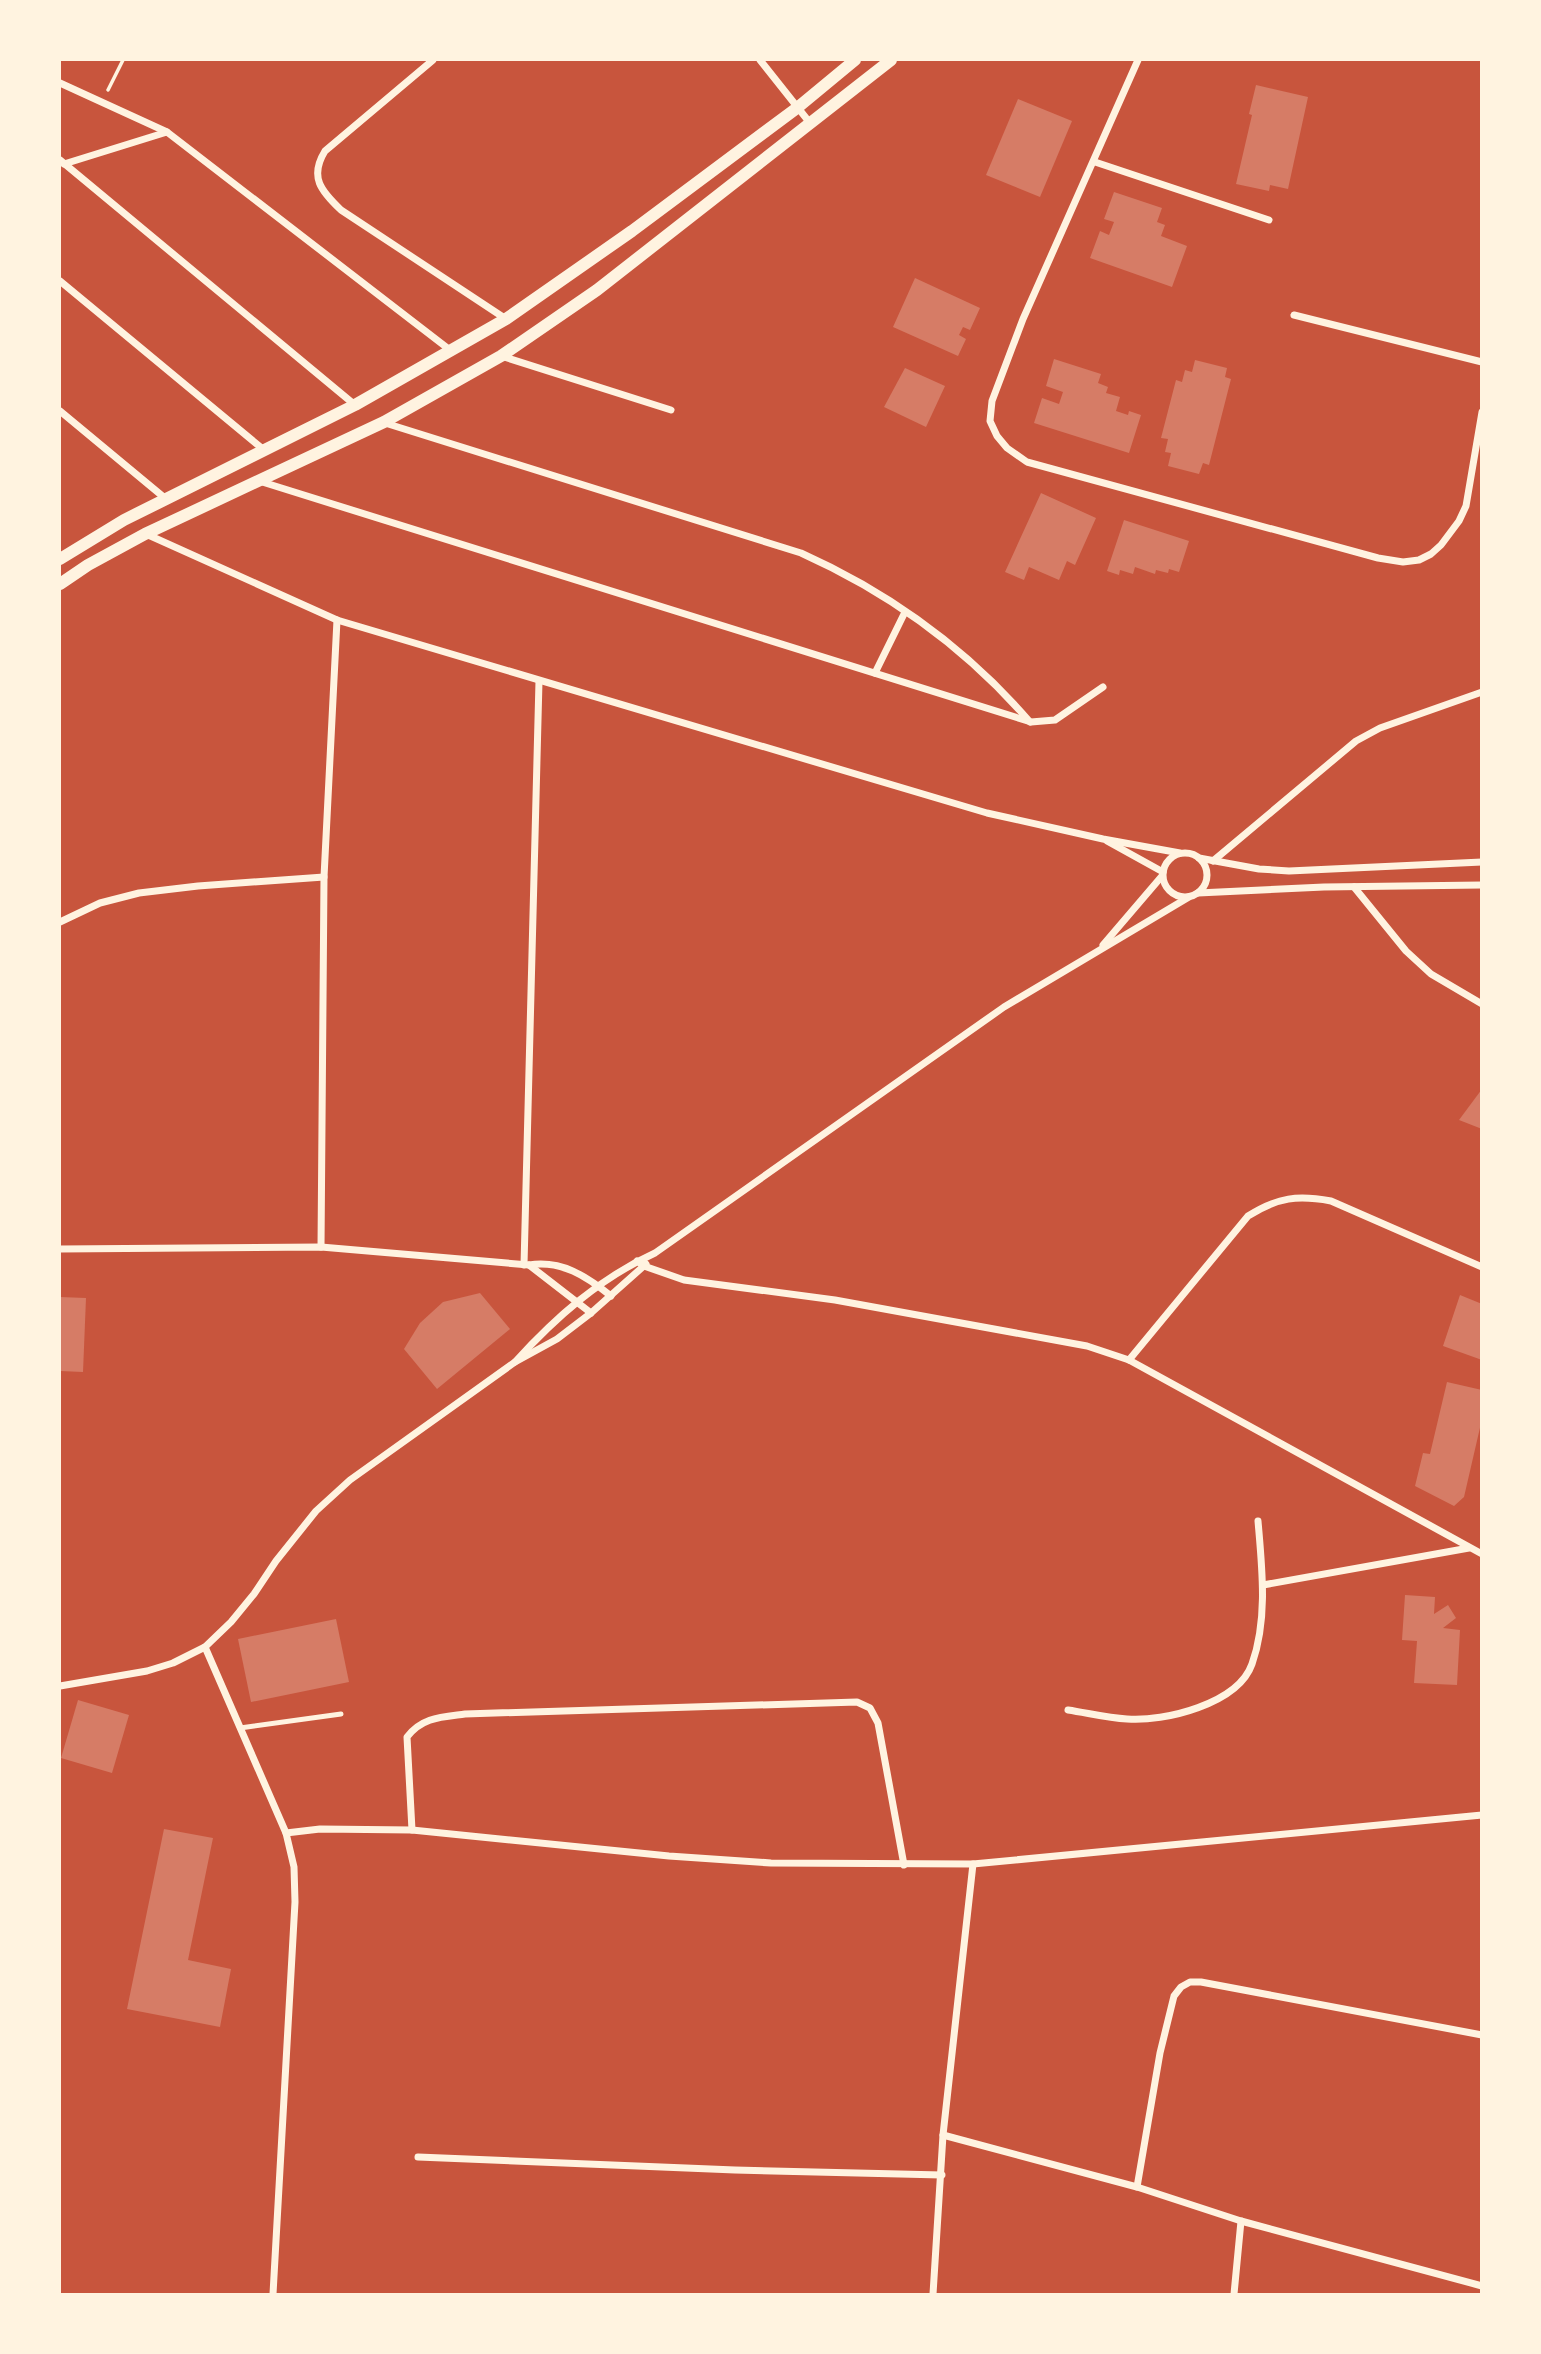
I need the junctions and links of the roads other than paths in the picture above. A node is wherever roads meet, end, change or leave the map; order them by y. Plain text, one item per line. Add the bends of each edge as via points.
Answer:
1 (433, 60) edge
2 (760, 60) edge
3 (855, 60) edge
4 (891, 60) edge
5 (1139, 60) edge
6 (60, 83) edge
7 (797, 107) junction
8 (810, 123) junction
9 (167, 132) junction
10 (62, 162) edge
11 (1094, 162) junction
12 (1269, 220) dead end
13 (60, 281) edge
14 (1294, 315) dead end
15 (506, 319) junction
16 (450, 350) junction
17 (500, 356) junction
18 (1482, 362) edge
19 (355, 405) junction
20 (671, 410) dead end
21 (60, 411) edge
22 (1482, 412) edge
23 (383, 422) junction
24 (264, 450) junction
25 (1478, 467) edge
26 (258, 481) junction
27 (166, 499) junction
28 (145, 534) junction
29 (60, 559) edge
30 (60, 584) edge
31 (905, 612) junction
32 (337, 620) junction
33 (875, 673) junction
34 (539, 681) junction
35 (1103, 687) dead end
36 (1482, 692) edge
37 (1031, 722) junction
38 (1103, 839) junction
39 (1180, 853) junction
40 (1199, 858) junction
41 (1213, 861) junction
42 (1482, 862) edge
43 (1163, 874) junction
44 (324, 877) junction
45 (1482, 885) edge
46 (1354, 887) junction
47 (1198, 893) junction
48 (1189, 897) junction
49 (60, 922) edge
50 (1100, 948) junction
51 (1482, 1004) edge
52 (321, 1247) junction
53 (60, 1249) edge
54 (640, 1264) junction
55 (526, 1265) junction
56 (1482, 1267) edge
57 (598, 1285) junction
58 (611, 1296) junction
59 (576, 1302) junction
60 (591, 1314) junction
61 (1129, 1360) junction
62 (515, 1362) junction
63 (1258, 1521) dead end
64 (1469, 1548) junction
65 (1482, 1554) edge
66 (1263, 1585) junction
67 (205, 1647) junction
68 (60, 1686) edge
69 (1069, 1710) dead end
70 (341, 1714) dead end
71 (240, 1727) junction
72 (1482, 1815) edge
73 (412, 1830) junction
74 (286, 1833) junction
75 (904, 1864) junction
76 (972, 1864) junction
77 (1482, 2035) edge
78 (943, 2135) junction
79 (418, 2157) dead end
80 (942, 2175) junction
81 (1137, 2187) junction
82 (1241, 2221) junction
83 (1482, 2286) edge
84 (272, 2294) edge
85 (933, 2294) edge
86 (1234, 2294) edge

1 - 15 street via 325,151 317,164 318,179 324,194 341,210
2 - 7 street
3 - 7 street
4 - 8 street
5 - 11 street
6 - 9 street
7 - 8 street
7 - 15 street
8 - 17 street via 597,290
9 - 10 street
9 - 16 street
10 - 19 street
11 - 12 street
11 - 25 street via 1023,318 992,401 990,421 997,436 1017,456 1403,562 1419,560 1441,545 1466,506
13 - 24 street
14 - 18 street
15 - 16 street
16 - 19 street
17 - 20 street
17 - 23 street
19 - 24 street
21 - 27 street
22 - 25 street
23 - 26 street
23 - 31 street via 801,553 849,576
24 - 27 street
26 - 28 street
26 - 33 street
27 - 29 street
28 - 30 street
28 - 32 street
31 - 33 street
31 - 37 street via 972,662
32 - 34 street
32 - 44 street
33 - 37 street
34 - 38 street via 974,809
34 - 55 street
35 - 37 street via 1055,720
36 - 41 street via 1356,741
38 - 39 street
38 - 43 street
39 - 40 street
39 - 43 street via 1167,862
40 - 41 street
40 - 47 street via 1207,876
41 - 42 street via 1289,871
43 - 48 street via 1168,890
43 - 50 street
44 - 49 street via 139,893 100,903
44 - 52 street
45 - 46 street
46 - 47 street
46 - 51 street via 1431,974
47 - 48 street
48 - 50 street
50 - 54 street via 1004,1007
52 - 53 street
52 - 55 street
54 - 57 street
54 - 58 street
54 - 61 street via 684,1280 835,1300 1087,1346
55 - 57 street via 570,1268
55 - 59 street
56 - 61 street via 1331,1201 1306,1196 1283,1199 1248,1216
57 - 58 street
57 - 59 street
58 - 60 street
59 - 60 street
59 - 62 street
60 - 62 street
61 - 64 street
62 - 67 street via 350,1480 316,1511 254,1594
63 - 66 street
64 - 65 street
64 - 66 street
66 - 69 street via 1252,1668 1235,1688 1205,1707 1155,1718
67 - 68 street via 147,1671
67 - 71 street
70 - 71 lane
71 - 74 street
72 - 76 street
73 - 74 street
73 - 75 street via 669,1856 771,1863
73 - 75 street via 407,1737 424,1721 465,1714 857,1702 870,1708 878,1723
74 - 84 street via 294,1867 295,1902
75 - 76 street
76 - 78 street
77 - 81 street via 1190,1982 1174,1996
78 - 80 street
78 - 81 street
79 - 80 street
80 - 85 street
81 - 82 street
82 - 83 street
82 - 86 street

